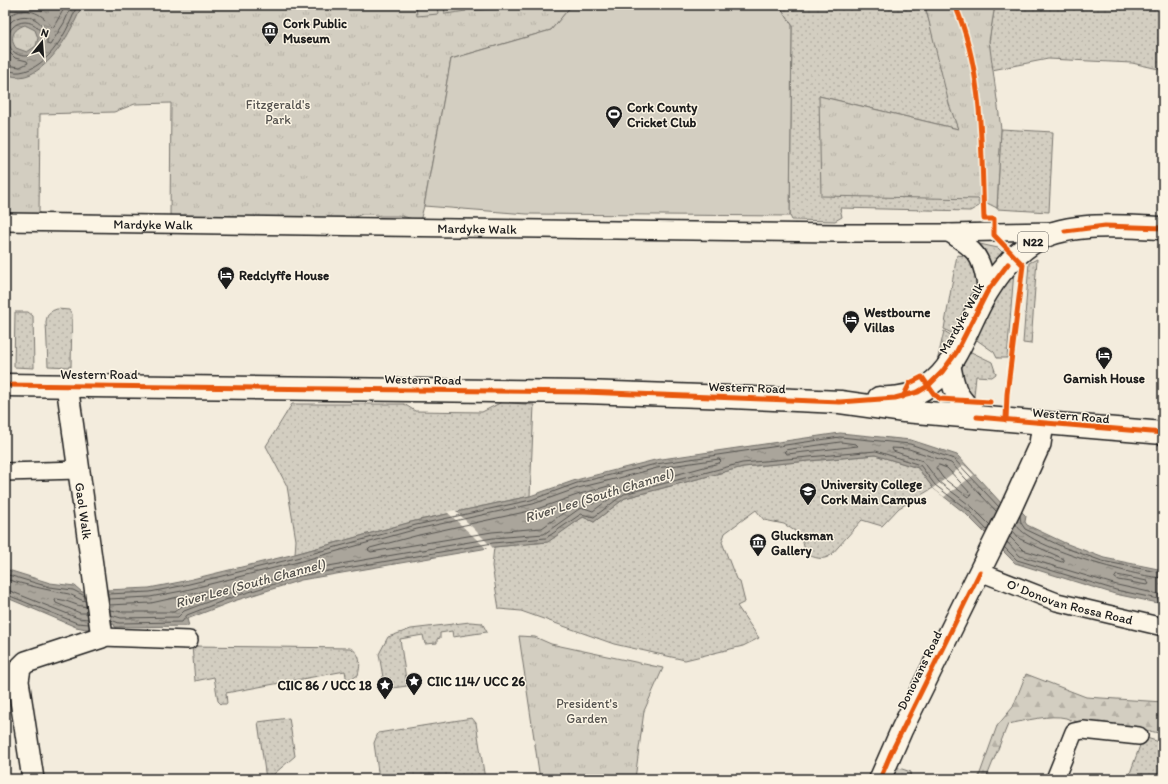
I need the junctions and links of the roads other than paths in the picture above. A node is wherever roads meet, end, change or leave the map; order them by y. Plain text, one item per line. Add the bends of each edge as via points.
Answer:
1 (5, 222) edge
2 (1163, 228) edge
3 (1065, 231) junction
4 (949, 233) junction
5 (987, 292) junction
6 (948, 364) junction
7 (5, 385) edge
8 (67, 385) junction
9 (840, 402) junction
10 (977, 417) junction
11 (1043, 423) junction
12 (1163, 433) edge
13 (79, 470) junction
14 (5, 472) edge
15 (980, 572) junction
16 (1163, 627) edge
17 (102, 632) junction
18 (189, 640) dead end
19 (1139, 736) dead end
20 (32, 779) edge
21 (880, 779) edge
22 (1055, 779) edge

1 - 4 street, Mardyke Walk
2 - 3 highway, Mardyke Walk / N22 via 1105,226
3 - 4 street, Mardyke Walk
3 - 5 highway, Mardyke Walk / N22 via 1032,243 1008,264
4 - 5 street, Mardyke Walk via 976,253 984,269
5 - 6 highway, Mardyke Walk / N22
6 - 9 highway, N22 via 935,381 918,392 895,398
6 - 10 highway via 953,388 960,400
7 - 8 highway, Western Road / N22
8 - 9 highway, Western Road / N22 via 584,392
8 - 13 street, Gaol Walk
9 - 10 highway, Western Road / N22
10 - 11 highway, Western Road / N22
11 - 12 highway, Western Road / N22
11 - 15 street, Donovans Road via 1040,444
13 - 14 street
13 - 17 street, Gaol Walk
15 - 16 street, O' Donovan Rossa Road via 1053,601
15 - 21 street, Donovans Road
17 - 18 street
17 - 20 street via 26,662 20,668 18,681
19 - 22 street via 1083,730 1074,732

